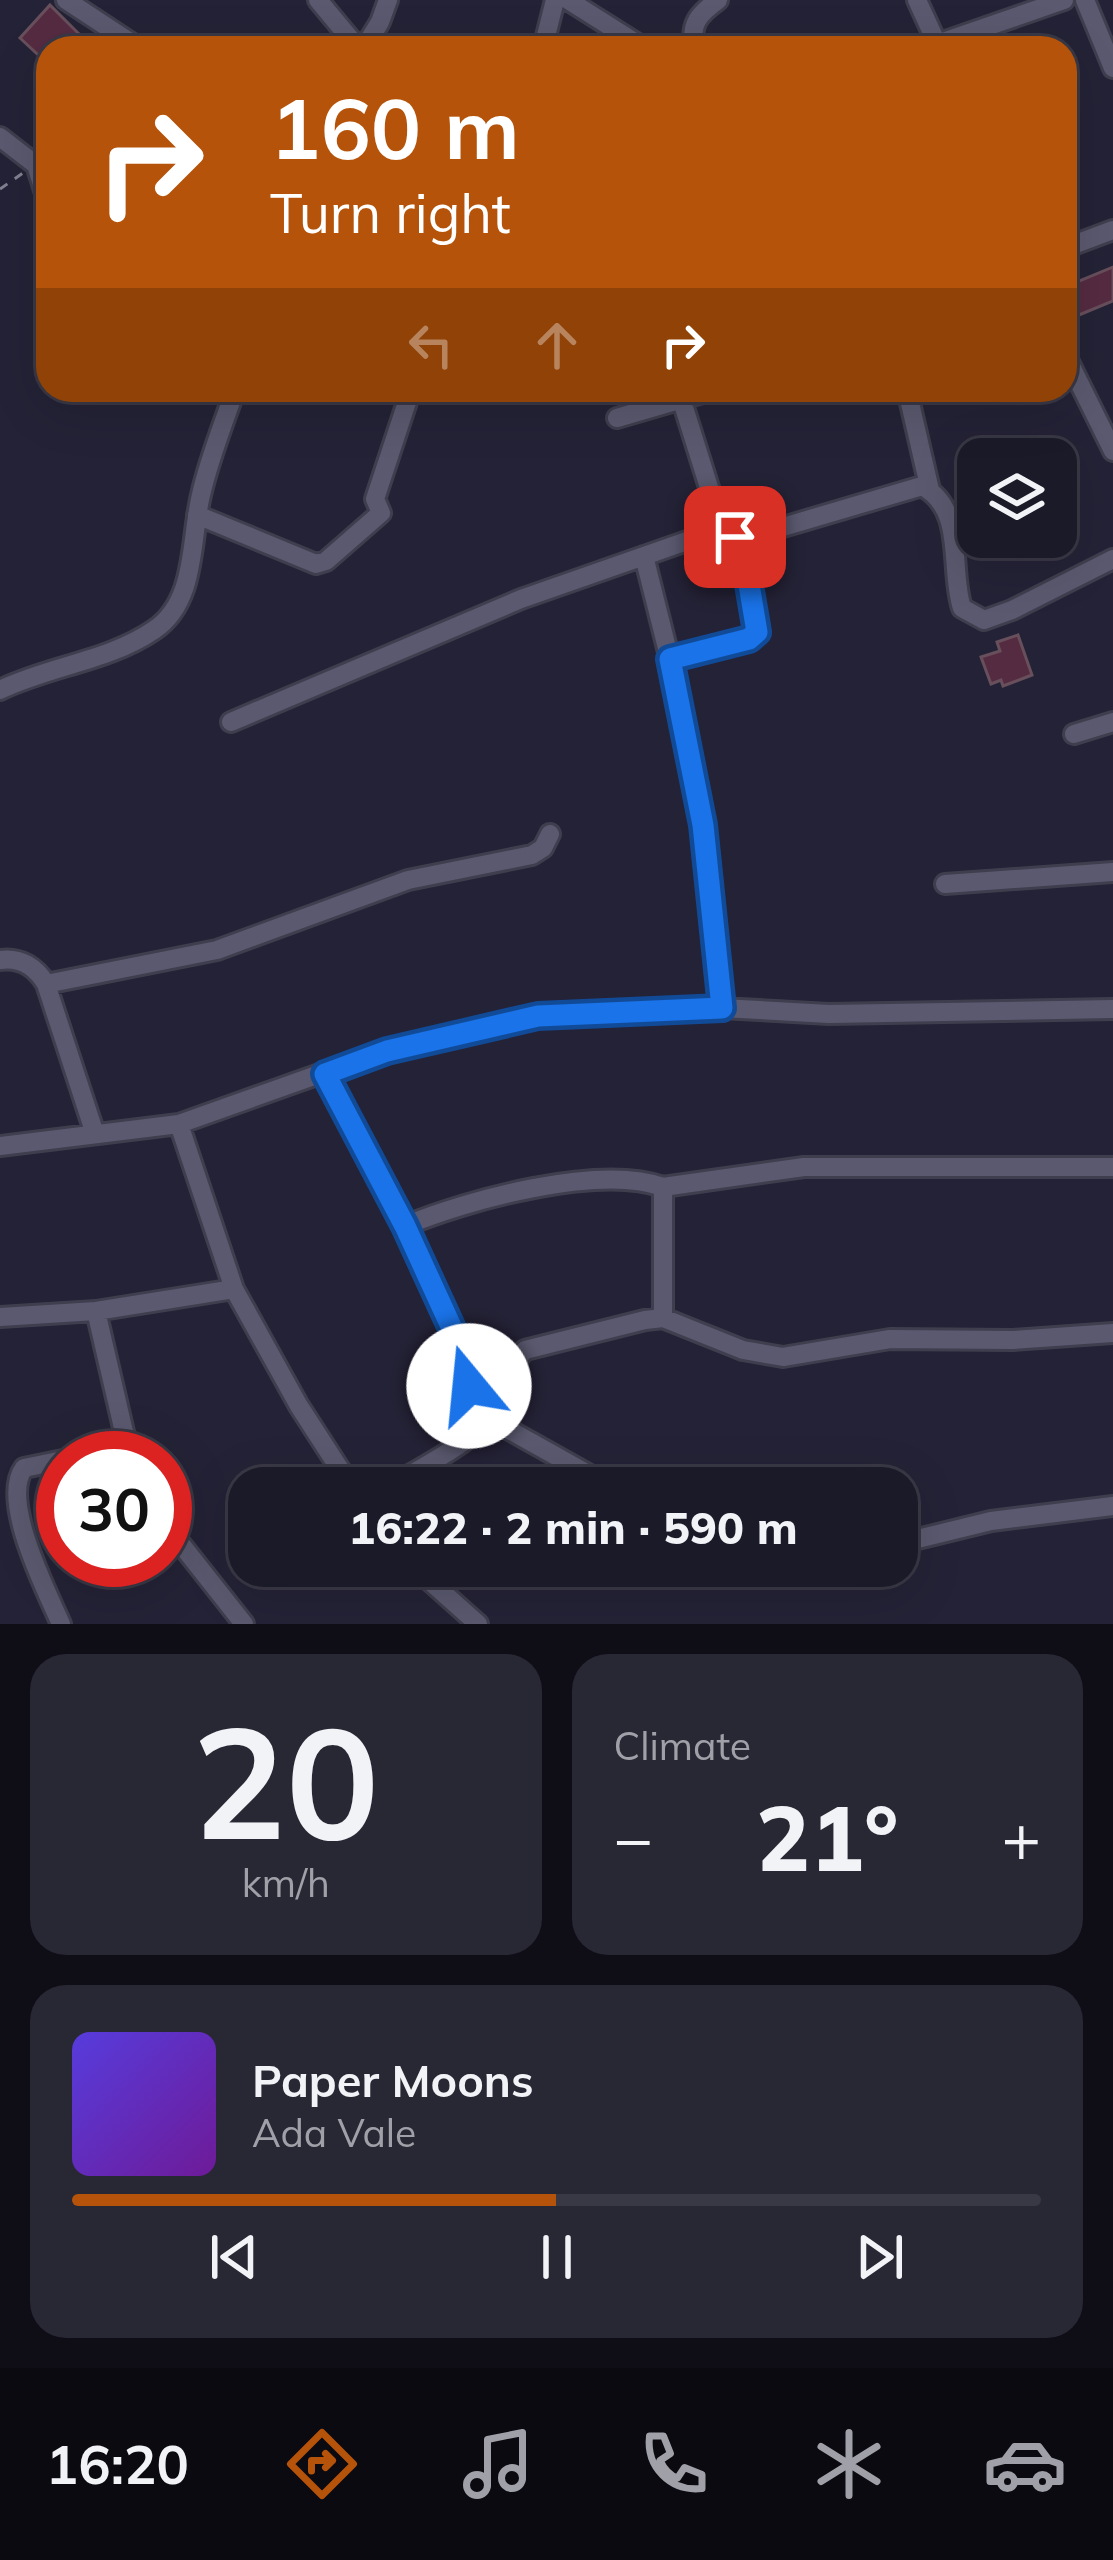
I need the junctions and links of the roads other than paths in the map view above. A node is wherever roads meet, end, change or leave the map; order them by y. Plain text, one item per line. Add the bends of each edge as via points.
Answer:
1 (66, 0) edge
2 (318, 0) edge
3 (388, 0) edge
4 (555, 0) edge
5 (568, 0) edge
6 (718, 0) edge
7 (917, 0) edge
8 (1064, 0) edge
9 (1085, 0) edge
10 (122, 36) edge
11 (350, 36) edge
12 (370, 36) edge
13 (546, 36) edge
14 (625, 36) edge
15 (692, 36) edge
16 (933, 36) edge
17 (965, 36) edge
18 (1113, 68) edge
19 (0, 137) edge
20 (36, 165) edge
21 (1113, 230) edge
22 (1077, 244) edge
23 (1077, 378) edge
24 (231, 402) edge
25 (407, 402) edge
26 (678, 402) edge
27 (682, 402) edge
28 (910, 402) edge
29 (617, 418) dead end
30 (1113, 451) edge
31 (930, 490) junction
32 (197, 515) junction
33 (732, 532) junction
34 (644, 556) junction
35 (1113, 559) edge
36 (670, 659) junction
37 (0, 690) edge
38 (231, 722) dead end
39 (1113, 722) edge
40 (1073, 734) dead end
41 (550, 834) dead end
42 (1113, 872) edge
43 (945, 884) dead end
44 (0, 960) edge
45 (46, 984) junction
46 (722, 1008) junction
47 (1113, 1009) edge
48 (325, 1074) junction
49 (179, 1124) junction
50 (94, 1134) junction
51 (0, 1146) edge
52 (1113, 1167) edge
53 (663, 1187) junction
54 (405, 1226) junction
55 (234, 1289) junction
56 (96, 1311) junction
57 (0, 1317) edge
58 (663, 1318) junction
59 (1113, 1333) edge
60 (488, 1418) junction
61 (123, 1431) edge
62 (36, 1465) edge
63 (338, 1467) edge
64 (421, 1467) edge
65 (576, 1467) edge
66 (1113, 1506) edge
67 (918, 1539) edge
68 (36, 1557) edge
69 (192, 1558) edge
70 (47, 1587) edge
71 (437, 1587) edge
72 (61, 1624) edge
73 (244, 1624) edge
74 (478, 1624) edge

1 - 10 street
2 - 11 street
3 - 12 street
4 - 13 street
5 - 14 street
6 - 15 street via 698,15
7 - 16 street
8 - 17 street
9 - 18 street
19 - 20 street
21 - 22 street
23 - 30 street
24 - 32 street
25 - 32 street via 375,499 381,513 326,561 316,564
26 - 29 street
27 - 33 street
28 - 31 street
31 - 33 street via 912,486
31 - 35 street via 945,507 954,541 959,600 976,618 994,618
32 - 37 street via 171,616 104,654
33 - 34 street
33 - 36 street via 757,632
34 - 36 street
34 - 38 street
36 - 46 street via 707,852
39 - 40 street
41 - 45 street via 532,855 372,891 217,950
42 - 43 street
44 - 45 street via 30,966
45 - 50 street
46 - 47 street
46 - 48 street via 538,1016
48 - 49 street
48 - 54 street
49 - 50 street
49 - 55 street
50 - 51 street
52 - 53 street via 804,1167
53 - 54 street via 573,1181
53 - 58 street
54 - 60 street
55 - 56 street
55 - 63 street
56 - 57 street
56 - 61 street
58 - 59 street via 783,1357 890,1339
58 - 60 street via 525,1350
60 - 64 street
60 - 65 street
62 - 68 street via 24,1468 15,1487
66 - 67 street
69 - 73 street
70 - 72 street
71 - 74 street

